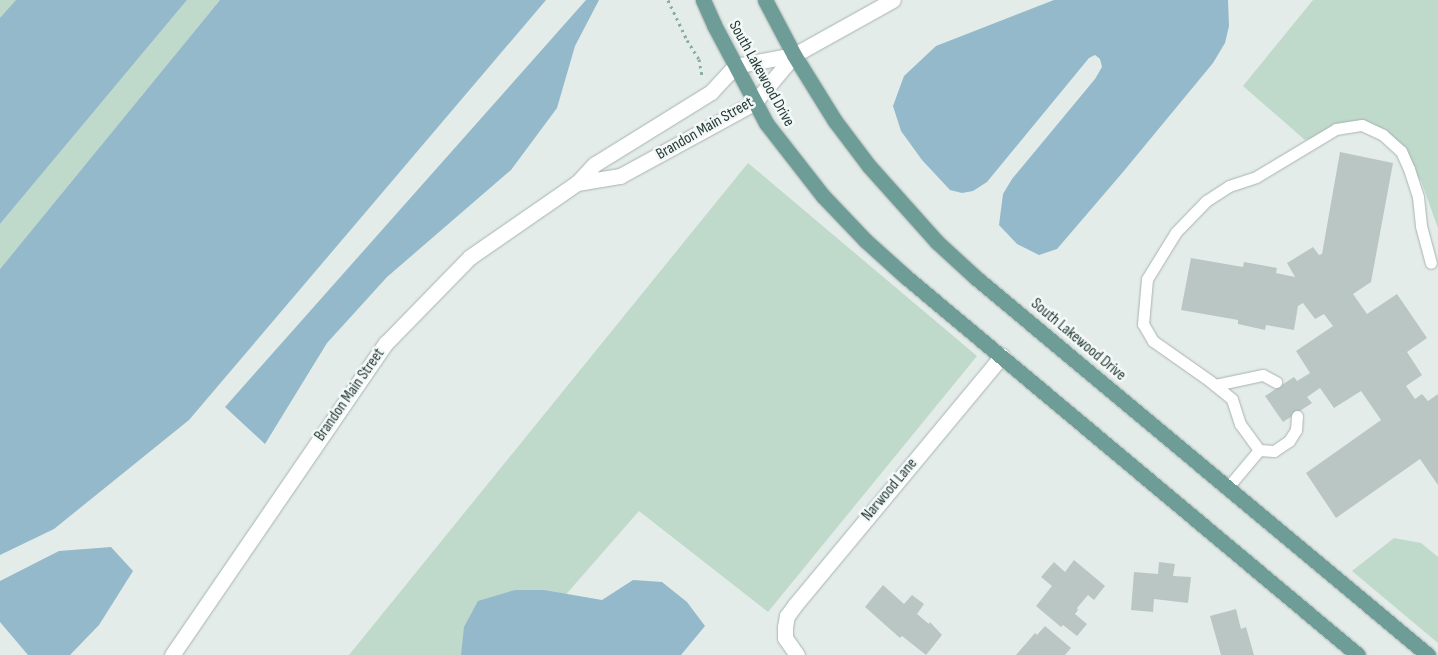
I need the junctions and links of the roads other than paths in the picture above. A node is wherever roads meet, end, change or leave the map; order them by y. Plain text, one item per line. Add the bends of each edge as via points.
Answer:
1 (704, 0) edge
2 (765, 0) edge
3 (893, 0) edge
4 (794, 55) junction
5 (735, 66) junction
6 (754, 103) junction
7 (577, 183) junction
8 (1431, 263) dead end
9 (1002, 356) junction
10 (1276, 382) dead end
11 (1215, 384) junction
12 (1297, 416) dead end
13 (1259, 450) junction
14 (1228, 487) junction
15 (172, 655) edge
16 (797, 655) edge
17 (1358, 655) edge
18 (1428, 655) edge

1 - 5 main road, South Lakewood Drive
2 - 4 main road, South Lakewood Drive
3 - 4 street, Brandon Main Street
4 - 5 street
4 - 6 street, Brandon Main Street
4 - 14 main road, South Lakewood Drive via 835,122 868,166 937,242
5 - 6 main road, South Lakewood Drive
5 - 7 street, Brandon Main Street via 711,92 595,164
6 - 7 street, Brandon Main Street via 620,176
6 - 9 main road, South Lakewood Drive via 792,158 866,241
7 - 15 street, Brandon Main Street via 470,257 386,343
8 - 11 lane via 1421,226 1418,197 1401,151 1383,135 1362,125 1336,129 1256,177 1229,186 1206,201 1176,232 1147,279 1142,324 1153,341
9 - 16 street, Narwood Lane via 787,616 785,638
9 - 17 main road, South Lakewood Drive
10 - 11 lane via 1263,375
11 - 13 lane via 1232,399 1240,424
12 - 13 lane via 1296,430 1289,441 1274,450
13 - 14 lane
14 - 18 main road, South Lakewood Drive

